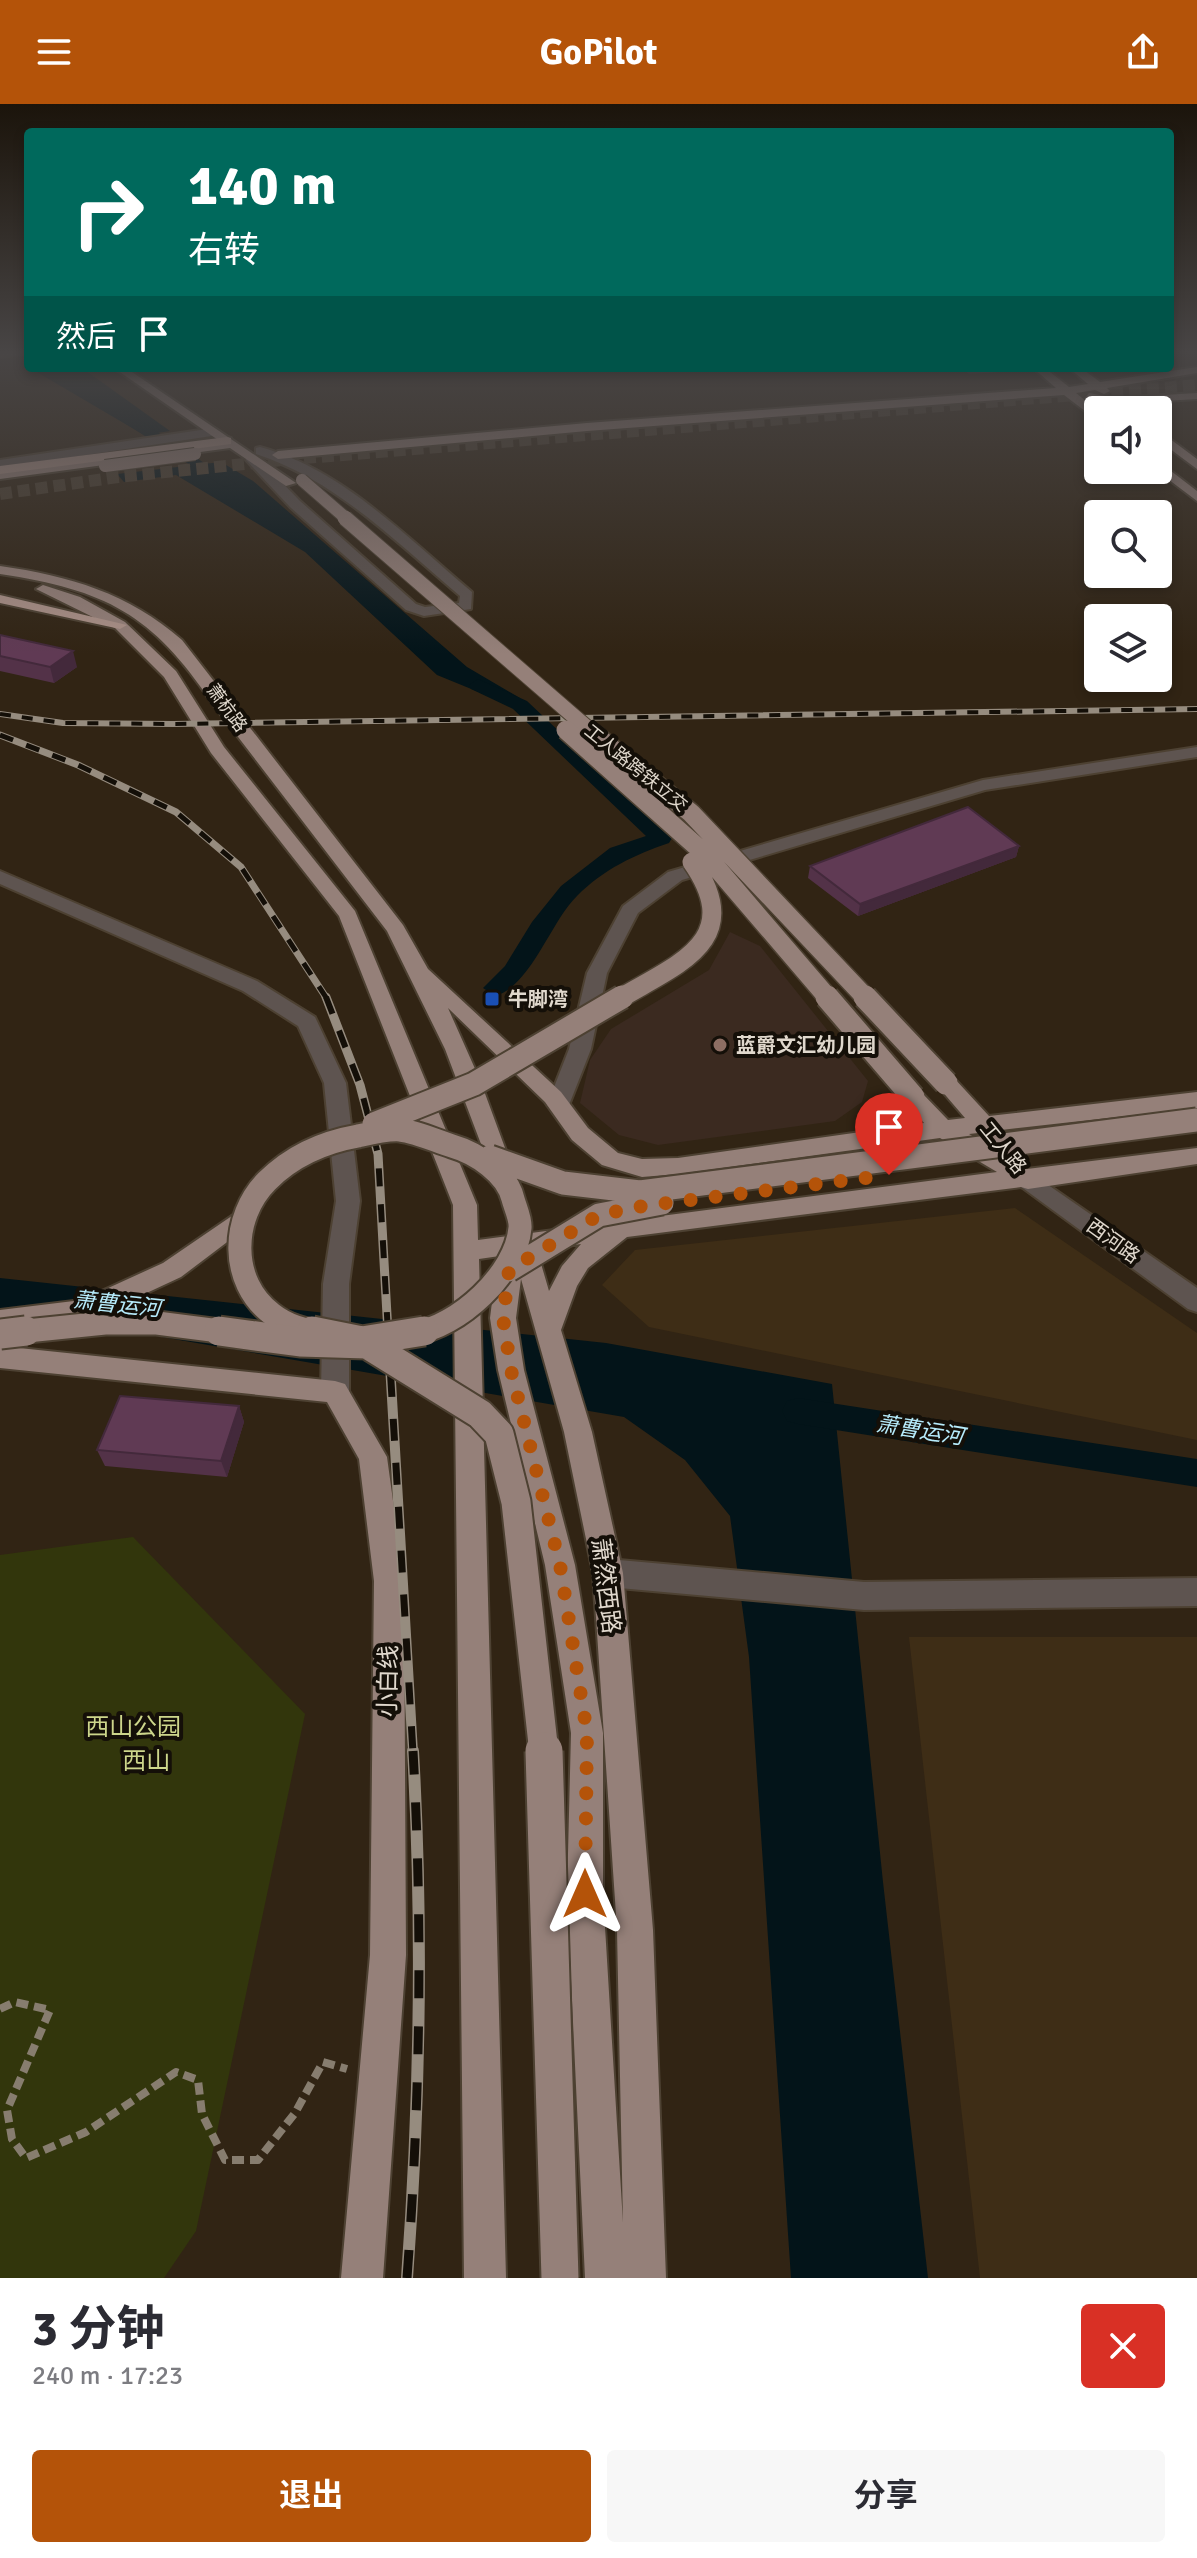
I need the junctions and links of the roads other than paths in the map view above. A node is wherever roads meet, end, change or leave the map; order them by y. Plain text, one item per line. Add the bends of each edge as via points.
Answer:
1 (157, 451) edge
2 (157, 451) edge
3 (248, 451) edge
4 (251, 451) edge
5 (317, 451) edge
6 (1180, 451) edge
7 (255, 454) junction
8 (278, 455) junction
9 (99, 459) junction
10 (1197, 465) edge
11 (0, 470) edge
12 (1172, 476) edge
13 (0, 482) edge
14 (296, 482) junction
15 (1197, 497) edge
16 (0, 570) edge
17 (0, 579) edge
18 (0, 599) edge
19 (120, 625) junction
20 (1197, 752) edge
21 (664, 820) junction
22 (0, 877) edge
23 (396, 929) joint
24 (417, 967) junction
25 (946, 1083) joint
26 (913, 1097) joint
27 (1197, 1100) edge
28 (558, 1105) junction
29 (1197, 1120) edge
30 (986, 1126) junction
31 (943, 1129) junction
32 (1197, 1136) edge
33 (316, 1147) junction
34 (476, 1151) junction
35 (1197, 1156) edge
36 (1028, 1180) junction
37 (242, 1218) junction
38 (644, 1225) junction
39 (468, 1251) junction
40 (516, 1256) junction
41 (1197, 1302) edge
42 (0, 1320) edge
43 (549, 1329) junction
44 (0, 1334) edge
45 (367, 1344) junction
46 (0, 1357) edge
47 (38, 1359) junction
48 (335, 1392) junction
49 (608, 1573) junction
50 (1197, 1592) edge
51 (362, 2278) edge
52 (485, 2278) edge
53 (560, 2278) edge
54 (606, 2278) edge
55 (645, 2278) edge

1 - 9 main road, bridge
2 - 9 street
3 - 7 main road
4 - 7 main road
5 - 8 main road
6 - 10 main road
7 - 8 street
7 - 8 street via 295,504 411,607 424,612 466,606 467,595 365,511
7 - 14 main road
9 - 11 main road
9 - 13 main road
12 - 15 main road
14 - 21 main road, 工人路跨铁立交, bridge
14 - 25 main road, 工人路跨铁立交, bridge via 691,813
16 - 23 main road, 萧杭路 via 82,584 123,601 161,627 201,671
17 - 19 main road, 萧杭路 via 75,600
18 - 19 highway
19 - 39 main road, 萧杭路 via 170,674 217,749 348,915 465,1205
20 - 28 street via 983,785 675,876 630,910 597,973 580,1049
21 - 26 main road, 工人路跨铁立交, bridge via 704,853
21 - 33 main road, bridge via 712,888 712,924 695,954 474,1084
22 - 48 street via 250,986 307,1022 335,1083 348,1201 336,1284
23 - 24 main road, 萧然西路
24 - 28 main road
24 - 40 main road, 萧然西路 via 486,1120
25 - 30 main road, 工人路
26 - 31 main road, 工人路
27 - 30 main road
28 - 31 main road via 580,1134 610,1159 642,1168
29 - 34 main road, bridge via 640,1192 584,1190 543,1180
30 - 31 main road
30 - 36 main road, 工人路
31 - 36 main road, 工人路
32 - 40 main road, bridge via 643,1206 599,1215
33 - 34 main road, bridge via 357,1134 400,1130 441,1136
33 - 37 main road, bridge via 284,1165 258,1189
34 - 40 main road, bridge via 503,1175 519,1205
35 - 36 main road
36 - 38 main road
36 - 41 street, 西河路
37 - 42 main road via 172,1270 86,1310
37 - 45 main road, bridge via 237,1249 244,1280 264,1307 295,1328
38 - 40 main road
38 - 43 main road via 595,1243 564,1280
39 - 40 main road
39 - 52 main road
40 - 43 main road, 萧然西路
40 - 45 main road, bridge via 486,1297 453,1320 416,1335
40 - 54 main road via 503,1318 560,1565 587,1733 585,1894
43 - 49 main road, 萧然西路
44 - 45 main road, bridge via 157,1323 300,1342
44 - 47 main road
45 - 53 main road, bridge via 480,1414 499,1434 516,1502 543,1727
46 - 47 main road
47 - 48 main road
48 - 51 main road, 小白线 via 373,1457 389,1581 388,1955
49 - 50 street via 864,1596
49 - 55 main road, 萧然西路 via 635,1930

